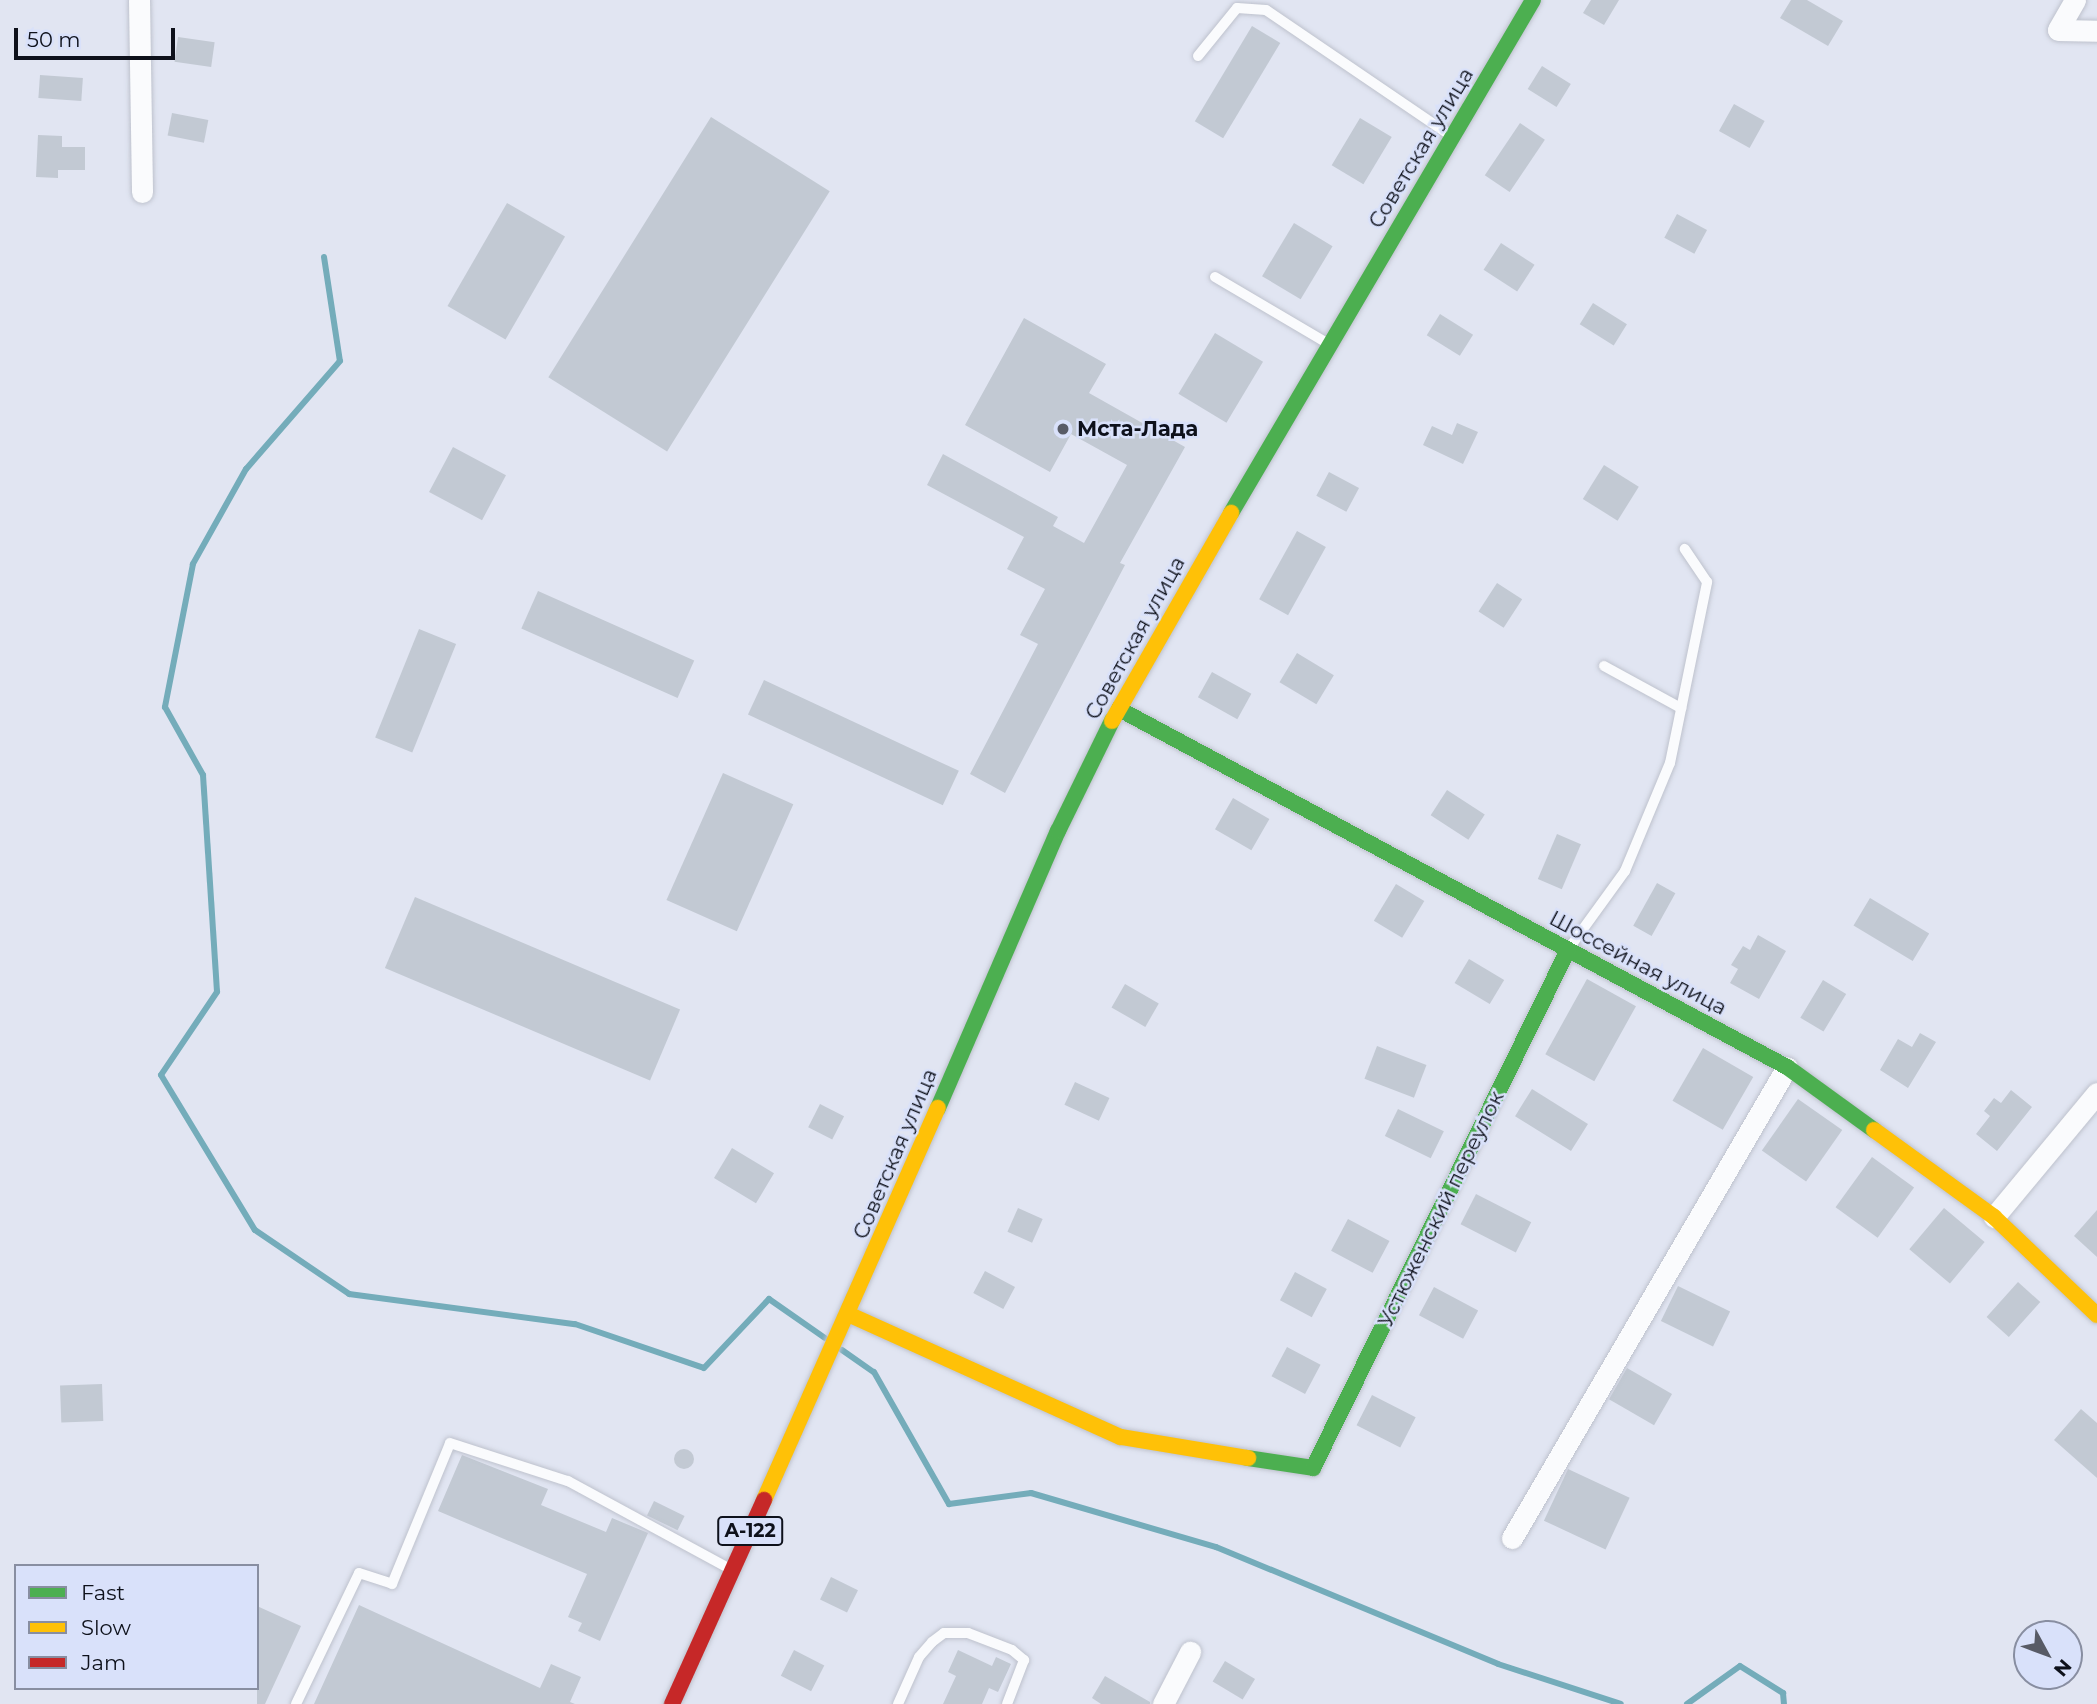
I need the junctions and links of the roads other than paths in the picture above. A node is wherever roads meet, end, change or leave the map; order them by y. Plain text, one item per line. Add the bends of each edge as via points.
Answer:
1 (139, 0) edge
2 (1533, 0) edge
3 (2075, 0) edge
4 (2097, 32) edge
5 (1198, 56) dead end
6 (1452, 136) junction
7 (142, 192) dead end
8 (1215, 277) dead end
9 (1328, 344) junction
10 (1685, 548) dead end
11 (1604, 666) dead end
12 (1681, 708) junction
13 (1119, 709) junction
14 (1568, 950) junction
15 (1787, 1067) junction
16 (2097, 1093) edge
17 (1994, 1217) junction
18 (848, 1314) junction
19 (2097, 1315) edge
20 (1512, 1538) dead end
21 (733, 1570) junction
22 (1190, 1652) dead end
23 (296, 1704) edge
24 (672, 1704) edge
25 (898, 1704) edge
26 (1007, 1704) edge
27 (1163, 1704) edge

1 - 7 street
2 - 6 street, Советская улица
3 - 4 street via 2058,30
5 - 6 lane via 1237,8 1266,10
6 - 9 street, Советская улица
8 - 9 lane
9 - 13 street, Советская улица
10 - 12 lane via 1707,582
11 - 12 lane
12 - 14 lane via 1670,763 1625,871
13 - 14 street, Шоссейная улица
13 - 18 street, Советская улица via 1058,831
14 - 15 street, Шоссейная улица
14 - 18 street, Устюженский переулок via 1313,1468 1121,1437
15 - 17 street, Шоссейная улица
15 - 20 street
16 - 17 street
17 - 19 street, Шоссейная улица
18 - 21 street, Советская улица / А-122
21 - 23 lane via 568,1481 450,1443 392,1584 359,1573
21 - 24 street, А-122
22 - 27 street
25 - 26 lane via 926,1649 944,1633 1012,1650 1024,1660

